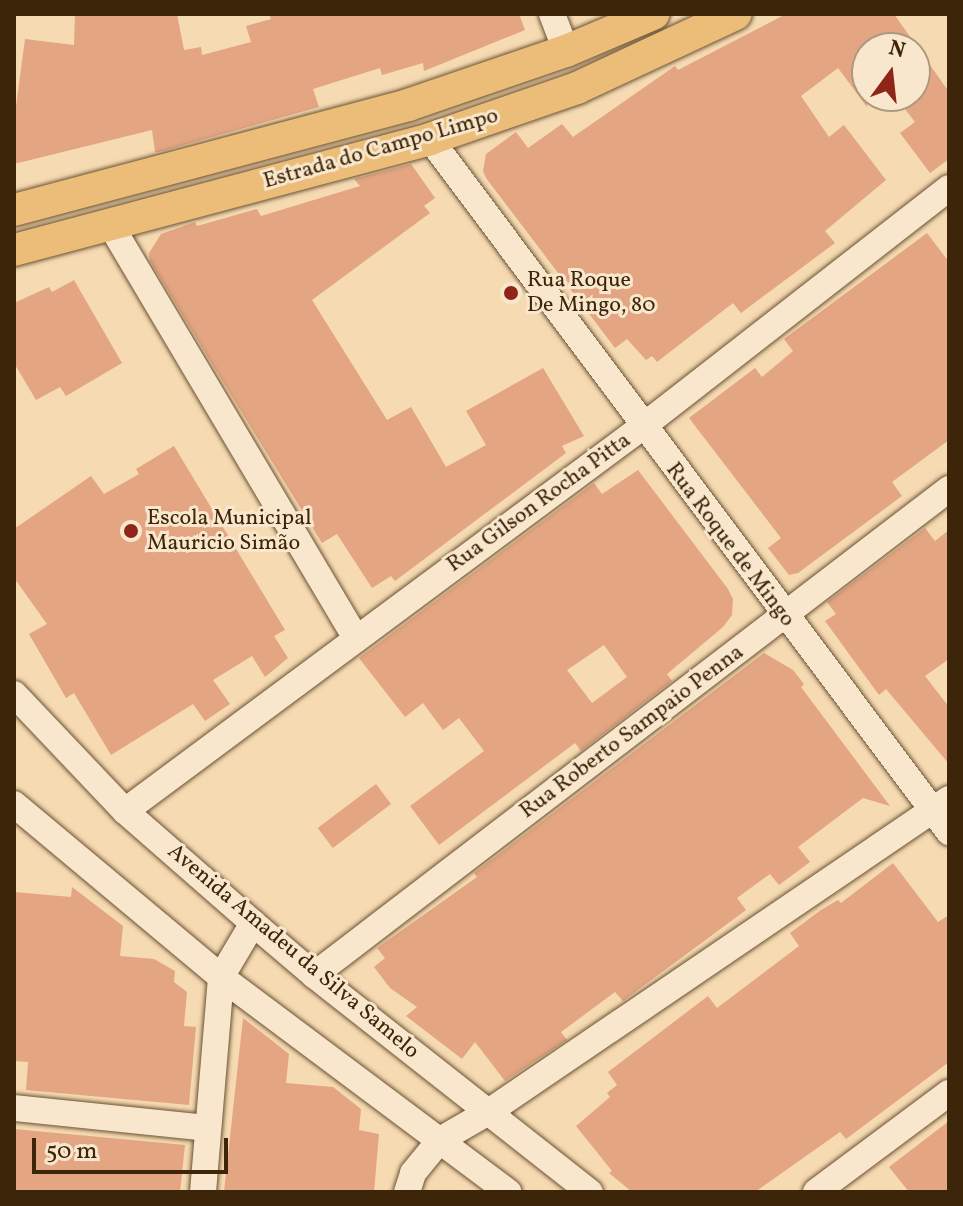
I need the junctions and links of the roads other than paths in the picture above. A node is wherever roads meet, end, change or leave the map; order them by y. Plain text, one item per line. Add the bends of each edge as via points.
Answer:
1 (552, 14) edge
2 (653, 14) edge
3 (736, 14) edge
4 (566, 51) junction
5 (430, 139) junction
6 (949, 188) edge
7 (14, 210) edge
8 (110, 224) junction
9 (14, 250) edge
10 (642, 427) junction
11 (949, 489) edge
12 (784, 616) junction
13 (355, 637) junction
14 (14, 694) edge
15 (14, 804) edge
16 (125, 811) junction
17 (944, 814) edge
18 (253, 923) junction
19 (314, 975) junction
20 (221, 977) junction
21 (949, 1093) edge
22 (14, 1108) edge
23 (490, 1111) junction
24 (208, 1128) junction
25 (440, 1140) junction
26 (203, 1192) edge
27 (407, 1192) edge
28 (508, 1192) edge
29 (590, 1192) edge
30 (816, 1192) edge

1 - 4 street
2 - 4 main road, Estrada do Campo Limpo
3 - 5 main road, Estrada do Campo Limpo via 577,88
4 - 7 main road, Estrada do Campo Limpo via 408,105
5 - 8 main road, Estrada do Campo Limpo
5 - 10 street, Rua Roque de Mingo
6 - 10 street, Rua Gilson Rocha Pitta
8 - 9 main road, Estrada do Campo Limpo
8 - 13 street
10 - 12 street, Rua Roque de Mingo
10 - 13 street, Rua Gilson Rocha Pitta
11 - 12 street, Rua Roberto Sampaio Penna
12 - 17 street, Rua Roque de Mingo
12 - 19 street, Rua Roberto Sampaio Penna
13 - 16 street, Rua Gilson Rocha Pitta
14 - 16 street, Avenida Amadeu da Silva Samelo
15 - 20 street
16 - 18 street, Avenida Amadeu da Silva Samelo
17 - 23 street
18 - 19 street, Avenida Amadeu da Silva Samelo
18 - 20 street
19 - 23 street, Avenida Amadeu da Silva Samelo
20 - 24 street
20 - 25 street
21 - 30 street
22 - 24 street
23 - 25 street
23 - 29 street, Avenida Amadeu da Silva Samelo
24 - 26 street
25 - 27 street via 413,1173
25 - 28 street

